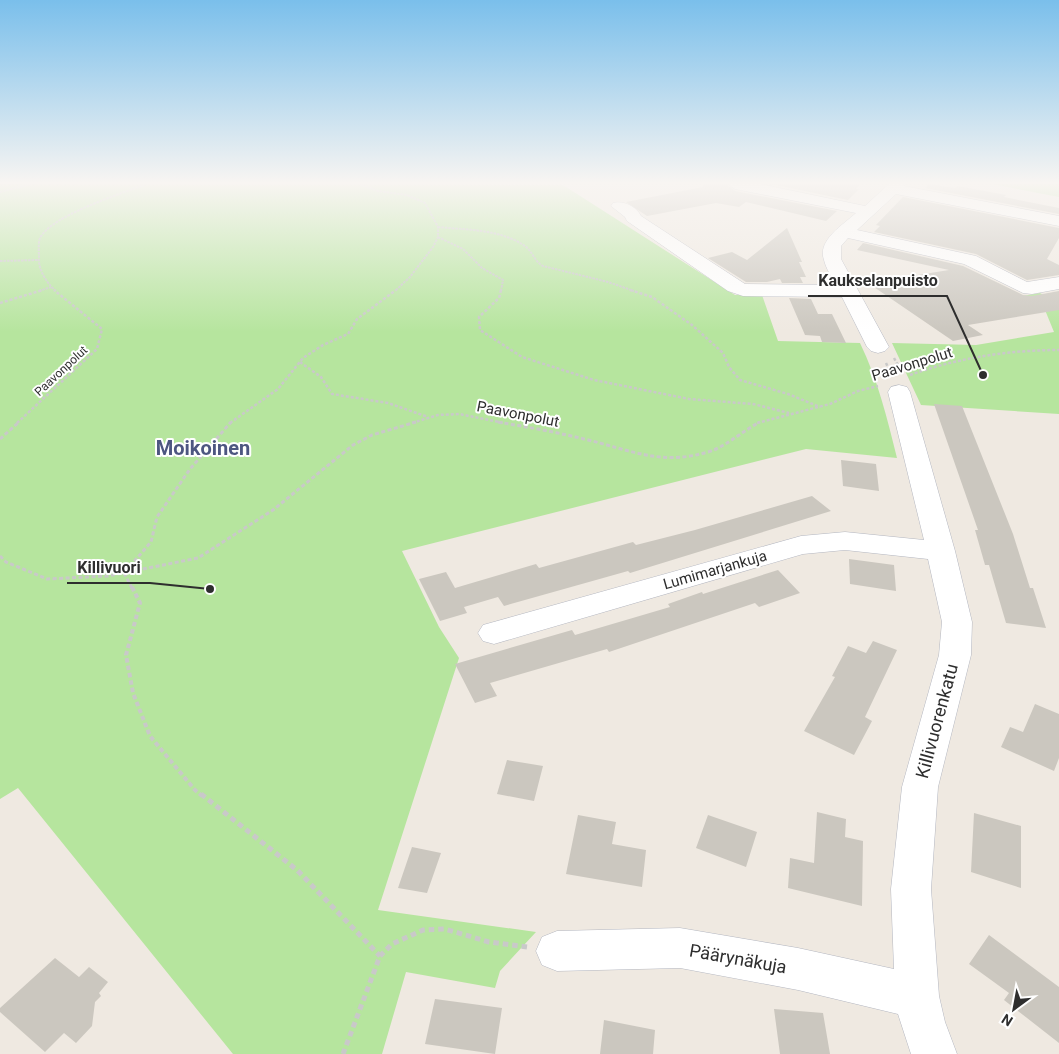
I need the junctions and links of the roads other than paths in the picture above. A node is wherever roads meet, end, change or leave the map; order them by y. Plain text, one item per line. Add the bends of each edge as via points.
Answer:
1 (655, 233) edge
2 (844, 233) edge
3 (850, 233) edge
4 (1059, 284) edge
5 (848, 291) junction
6 (878, 347) road end
7 (897, 386) road end
8 (940, 551) junction
9 (494, 633) dead end
10 (557, 951) road end
11 (917, 996) junction
12 (934, 1054) edge

1 - 5 street via 743,290
2 - 5 street via 836,240 831,253
3 - 4 street via 970,260 1023,287
5 - 6 street
7 - 8 street, Killivuorenkatu
8 - 9 street, Lumimarjankuja via 844,541 802,545
8 - 11 street, Killivuorenkatu via 957,622 955,655 920,787 911,889
10 - 11 street, Päärynäkuja via 680,948 798,969
11 - 12 street, Killivuorenkatu via 922,1022

